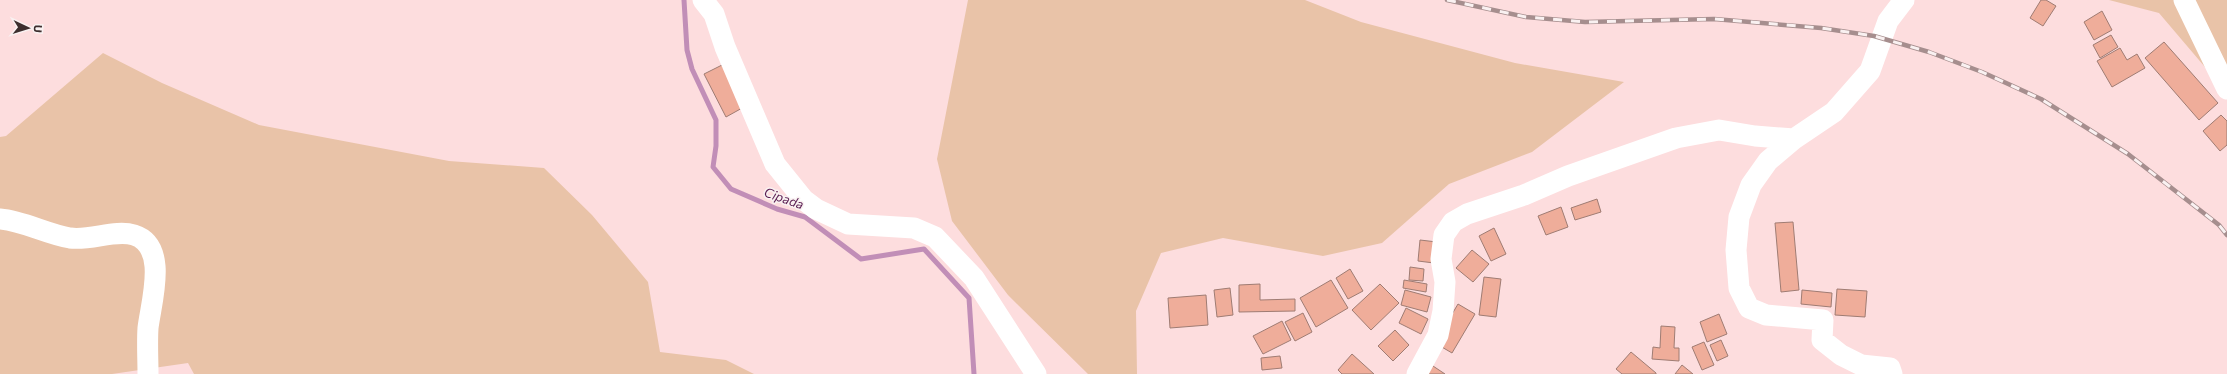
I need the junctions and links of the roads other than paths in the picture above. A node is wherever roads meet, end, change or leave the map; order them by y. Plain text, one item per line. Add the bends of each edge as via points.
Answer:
1 (703, 0) edge
2 (1904, 0) edge
3 (2184, 0) edge
4 (2227, 89) edge
5 (1794, 139) junction
6 (0, 219) edge
7 (148, 374) edge
8 (1036, 374) edge
9 (1417, 374) edge
10 (1892, 374) edge

1 - 8 street via 714,14 725,47 775,164 804,200 816,209 848,224 914,228 935,237 974,278
2 - 5 street via 1888,21 1870,71 1834,112
3 - 4 street
5 - 9 street via 1719,130 1676,138 1467,214 1453,222 1444,235 1441,260 1444,289 1438,335
5 - 10 street via 1768,161 1751,185 1739,217 1736,250 1740,288 1749,308 1758,313 1823,320 1822,340 1840,355 1861,365 1890,368
6 - 7 street via 69,238 87,239 123,234 144,240 155,260 148,329

